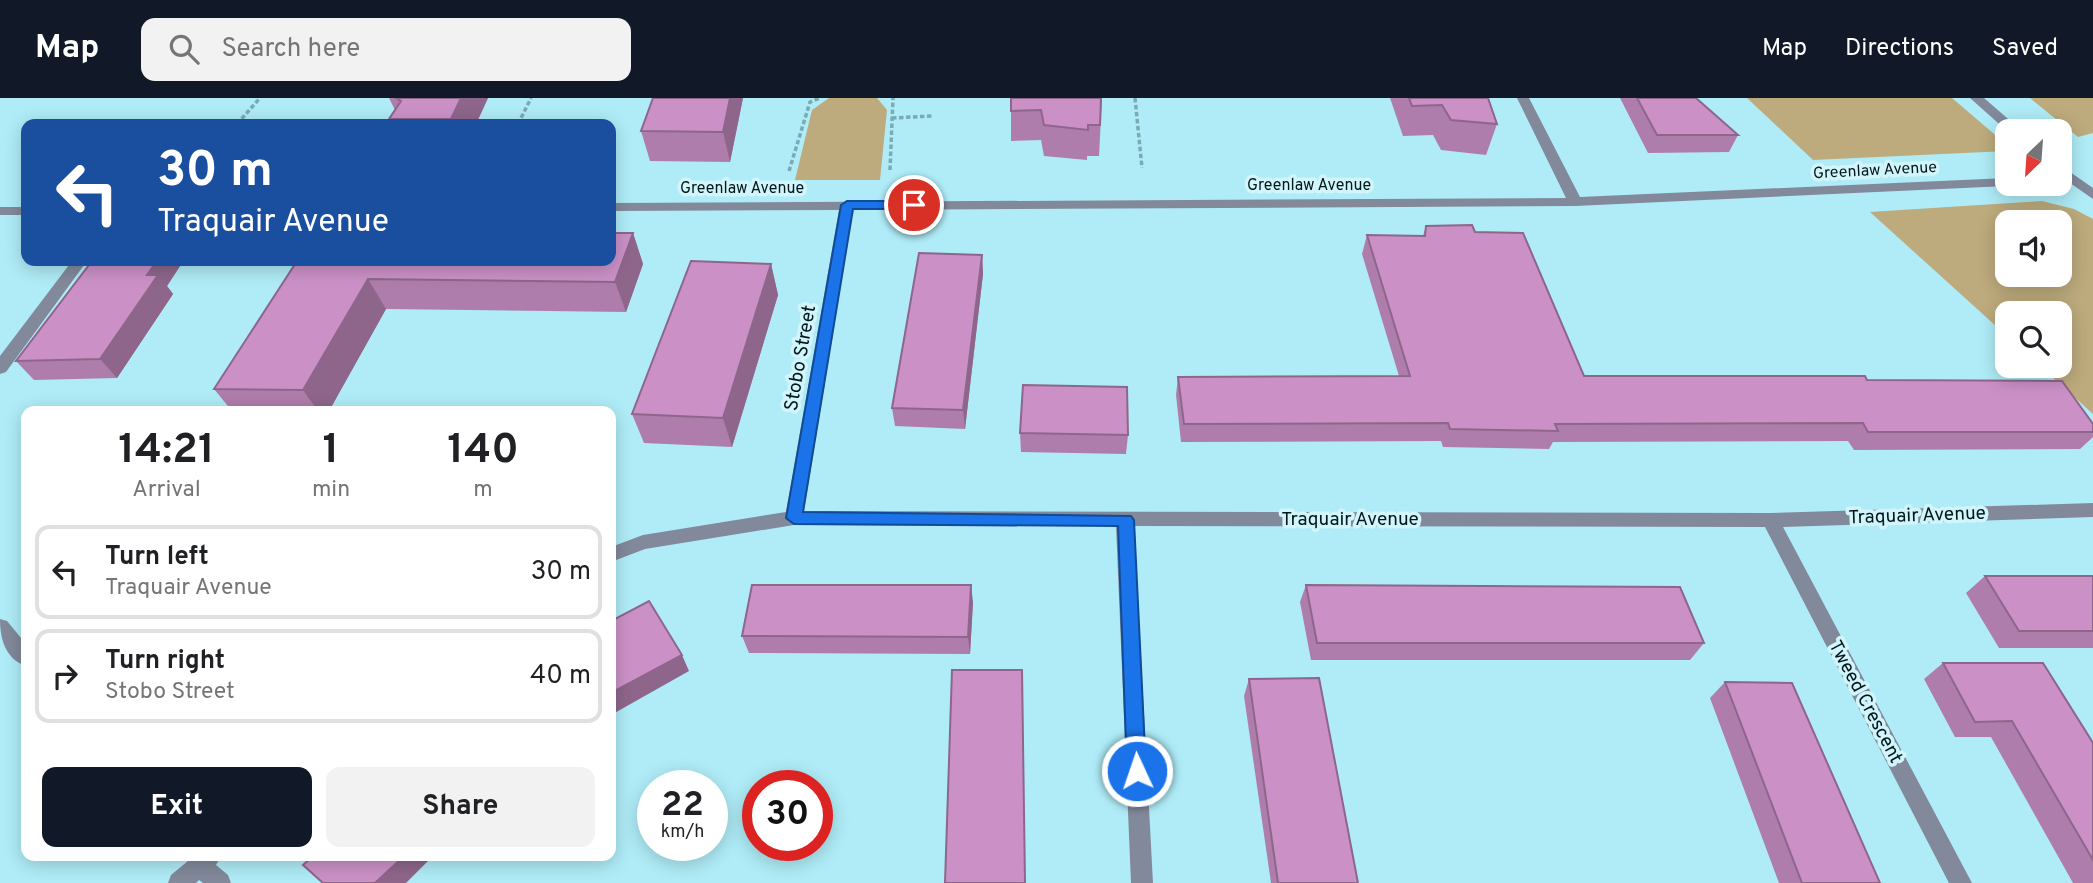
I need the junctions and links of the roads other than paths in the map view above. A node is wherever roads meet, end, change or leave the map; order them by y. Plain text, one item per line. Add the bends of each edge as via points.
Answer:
1 (1522, 98) edge
2 (1976, 98) edge
3 (2001, 119) edge
4 (2093, 177) edge
5 (2072, 179) edge
6 (2072, 183) edge
7 (1995, 184) edge
8 (2093, 195) edge
9 (1575, 202) junction
10 (847, 205) junction
11 (616, 207) edge
12 (0, 211) edge
13 (21, 211) edge
14 (76, 266) edge
15 (0, 368) edge
16 (2093, 510) edge
17 (794, 518) junction
18 (1125, 520) junction
19 (1770, 520) junction
20 (616, 553) edge
21 (0, 627) edge
22 (21, 653) edge
23 (205, 861) edge
24 (179, 883) edge
25 (220, 883) edge
26 (1142, 883) edge
27 (1961, 883) edge

1 - 9 street
2 - 3 street
4 - 5 street
6 - 8 street
7 - 9 street, Greenlaw Avenue
9 - 10 street, Greenlaw Avenue
10 - 11 street, Greenlaw Avenue
10 - 17 street, Stobo Street
12 - 13 street
14 - 15 street
16 - 19 street, Traquair Avenue
17 - 18 street, Traquair Avenue
17 - 20 street, Traquair Avenue via 643,542
18 - 19 street, Traquair Avenue
18 - 26 street
19 - 27 street, Tweed Crescent
21 - 22 street
23 - 24 street
23 - 25 street

